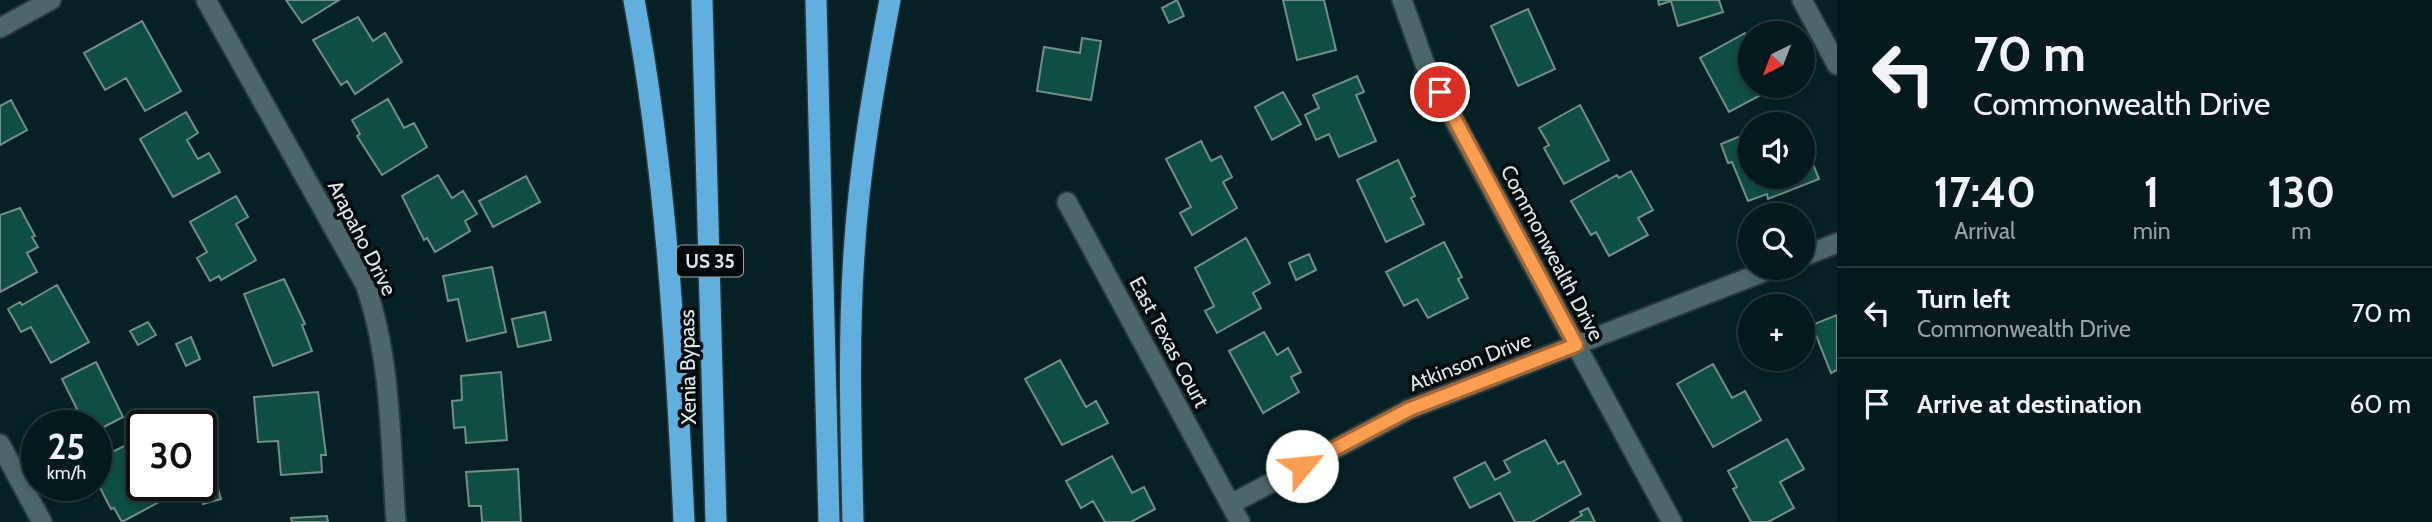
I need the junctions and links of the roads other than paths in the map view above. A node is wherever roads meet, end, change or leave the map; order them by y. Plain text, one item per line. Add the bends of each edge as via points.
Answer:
1 (51, 0) edge
2 (205, 0) edge
3 (634, 0) edge
4 (702, 0) edge
5 (816, 0) edge
6 (890, 0) edge
7 (1402, 0) edge
8 (1802, 0) edge
9 (0, 28) edge
10 (1837, 65) edge
11 (1067, 202) dead end
12 (1837, 243) edge
13 (1815, 252) edge
14 (1743, 280) edge
15 (1576, 345) junction
16 (0, 444) edge
17 (1231, 504) junction
18 (42, 522) edge
19 (396, 522) edge
20 (684, 522) edge
21 (716, 522) edge
22 (829, 522) edge
23 (853, 522) edge
24 (1240, 522) edge
25 (1672, 522) edge

1 - 9 street
2 - 19 street, Arapaho Drive via 365,284 385,357
3 - 20 highway via 654,124 678,392
4 - 21 highway, Xenia Bypass / US 35
5 - 22 highway
6 - 23 highway via 863,161 854,254 849,360
7 - 15 street, Commonwealth Drive via 1427,70
8 - 10 street
11 - 17 street, East Texas Court
12 - 13 street
14 - 15 street, Atkinson Drive
15 - 17 street, Atkinson Drive via 1410,409
15 - 25 street, Commonwealth Drive
16 - 18 street
17 - 24 street, East Texas Court

